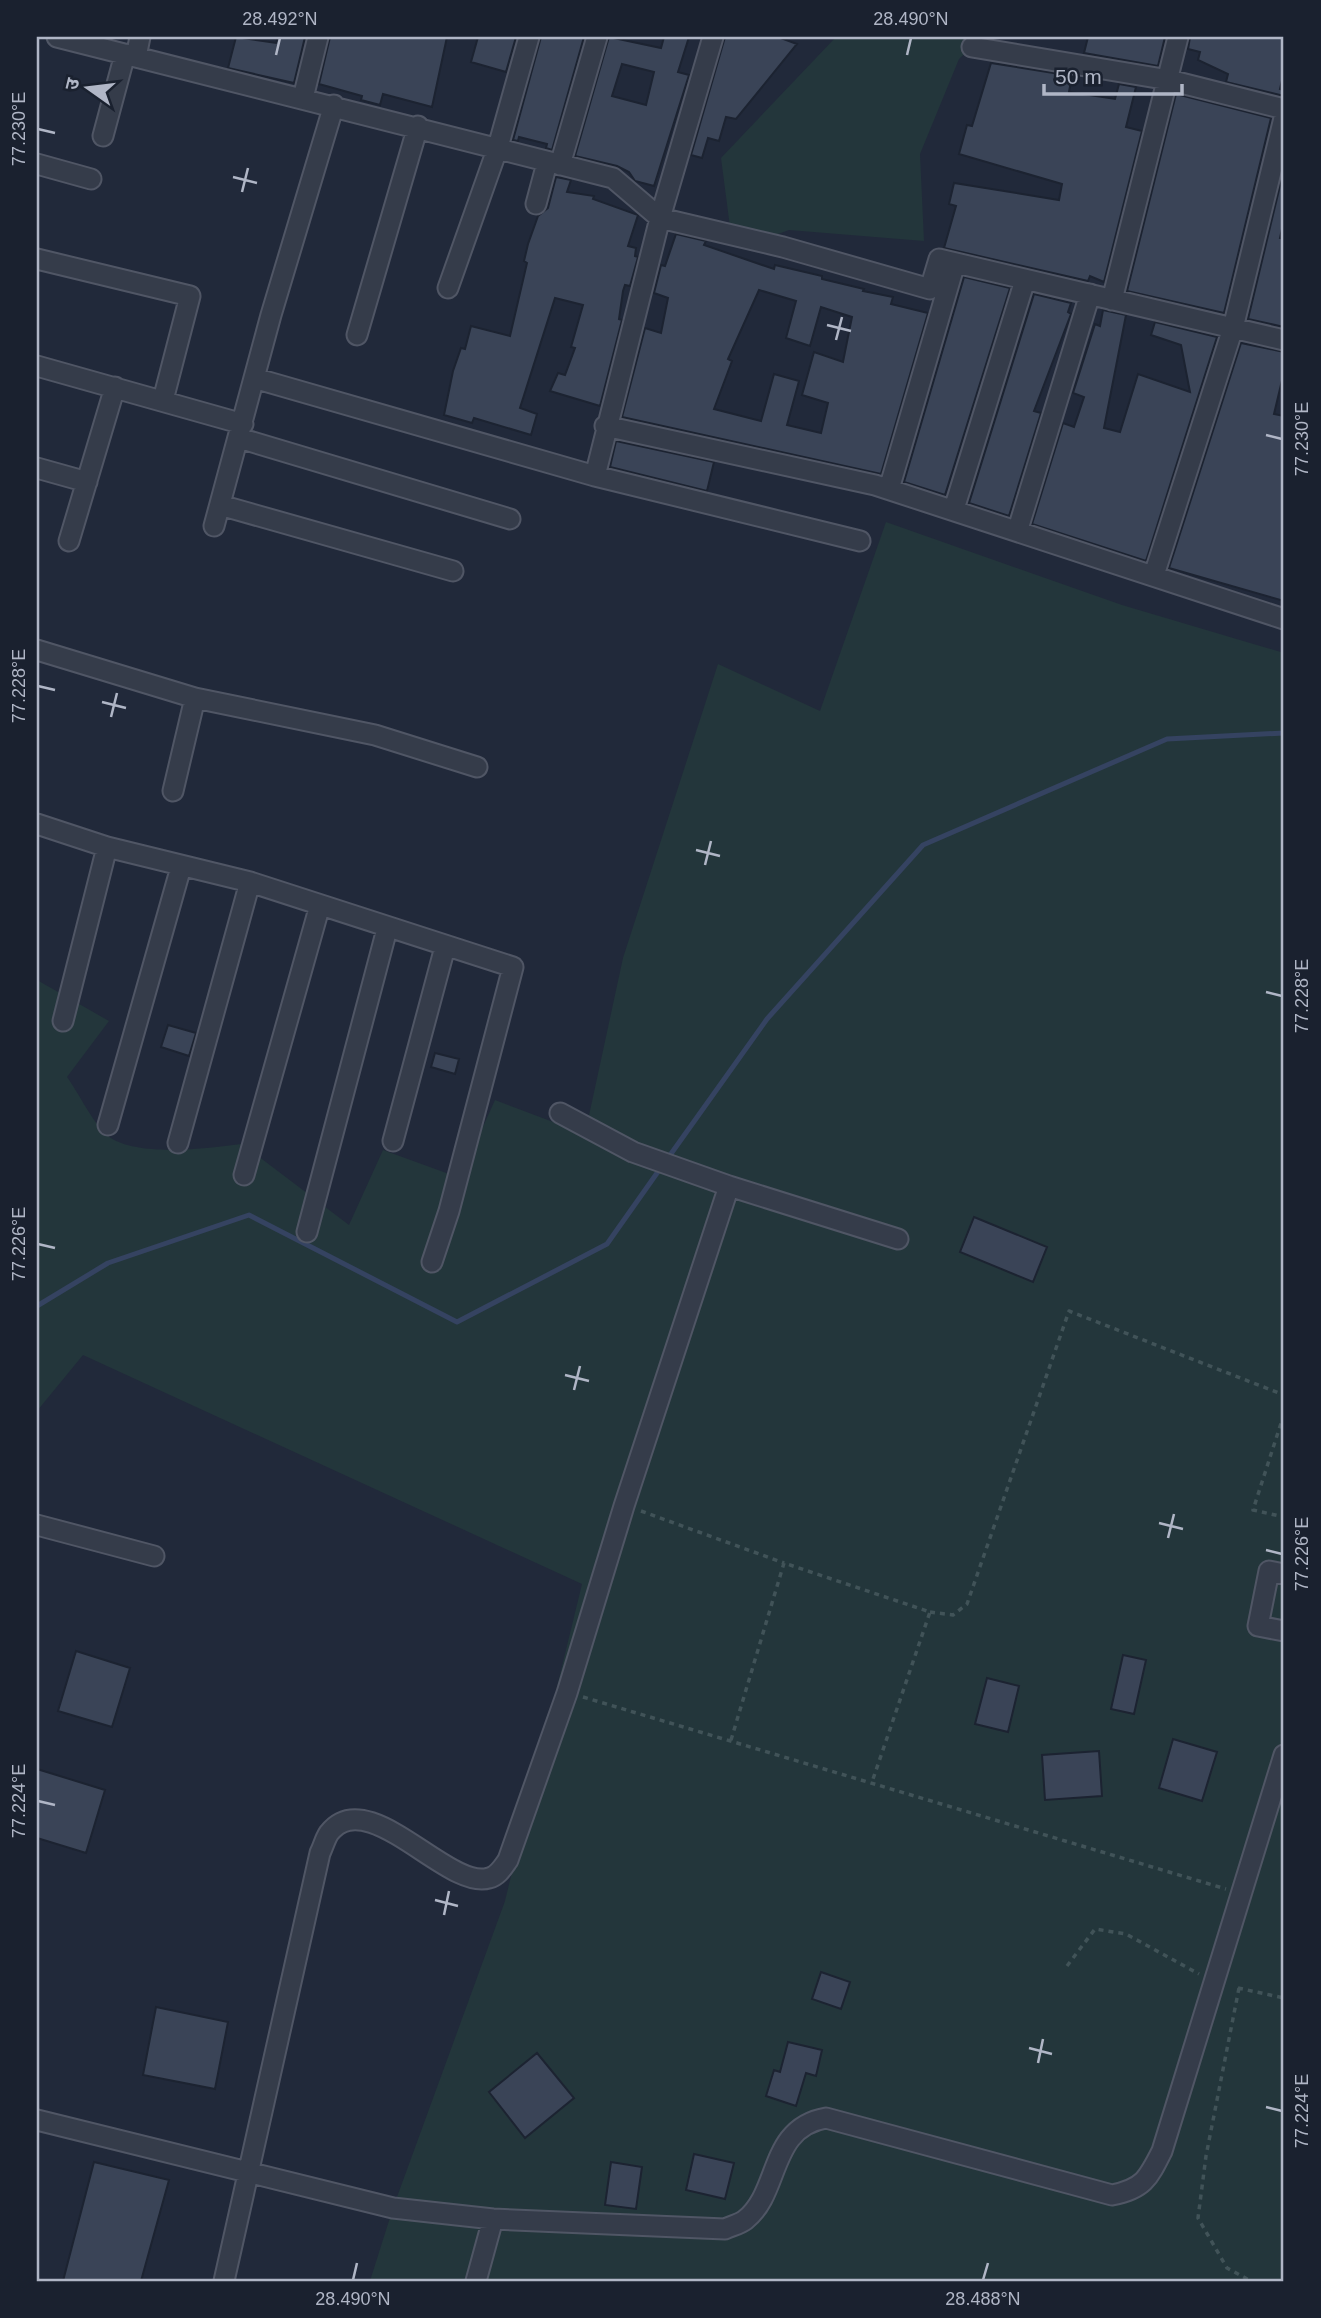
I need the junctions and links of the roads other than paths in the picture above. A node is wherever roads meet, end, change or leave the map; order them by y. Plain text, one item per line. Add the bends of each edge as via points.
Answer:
1 (57, 37) edge
2 (140, 37) edge
3 (318, 37) edge
4 (529, 37) edge
5 (597, 37) edge
6 (713, 37) edge
7 (1178, 37) edge
8 (972, 47) dead end
9 (130, 55) junction
10 (1169, 79) junction
11 (303, 98) junction
12 (334, 105) junction
13 (1284, 109) edge
14 (1284, 118) edge
15 (418, 126) junction
16 (103, 136) dead end
17 (498, 148) junction
18 (37, 164) edge
19 (553, 164) junction
20 (91, 179) dead end
21 (536, 204) dead end
22 (660, 218) junction
23 (37, 259) edge
24 (955, 263) junction
25 (1025, 279) junction
26 (448, 288) dead end
27 (1090, 295) junction
28 (1112, 300) junction
29 (1233, 328) junction
30 (357, 335) dead end
31 (1284, 340) edge
32 (37, 366) edge
33 (254, 378) junction
34 (115, 387) junction
35 (163, 400) junction
36 (605, 426) junction
37 (241, 431) junction
38 (37, 468) edge
39 (595, 476) junction
40 (87, 482) junction
41 (890, 489) junction
42 (220, 505) junction
43 (954, 509) junction
44 (510, 519) dead end
45 (214, 526) dead end
46 (1018, 529) junction
47 (69, 541) dead end
48 (860, 541) dead end
49 (453, 570) dead end
50 (1154, 575) junction
51 (1284, 619) edge
52 (37, 650) edge
53 (195, 698) junction
54 (477, 767) dead end
55 (173, 791) dead end
56 (37, 824) edge
57 (107, 847) junction
58 (180, 867) junction
59 (250, 882) junction
60 (320, 905) junction
61 (387, 929) junction
62 (444, 947) junction
63 (63, 1021) dead end
64 (560, 1113) dead end
65 (108, 1125) dead end
66 (393, 1141) dead end
67 (178, 1143) dead end
68 (244, 1175) dead end
69 (729, 1186) junction
70 (307, 1232) dead end
71 (898, 1239) dead end
72 (432, 1262) dead end
73 (37, 1525) edge
74 (154, 1556) dead end
75 (1284, 1574) edge
76 (1284, 1631) edge
77 (1284, 1755) edge
78 (37, 2120) edge
79 (249, 2173) junction
80 (493, 2219) junction
81 (224, 2281) edge
82 (476, 2281) edge

1 - 9 street
2 - 9 street
3 - 11 street
4 - 17 street
5 - 19 street
6 - 22 street
7 - 10 street
8 - 10 street
9 - 11 street
9 - 16 street
10 - 13 street
10 - 28 street
11 - 12 street
12 - 15 street
12 - 33 street
14 - 29 street
15 - 17 street
15 - 30 street
17 - 19 street
17 - 26 street
18 - 20 street
19 - 21 street
19 - 22 street via 613,178
22 - 24 street via 930,289 939,259
22 - 36 street
23 - 35 street via 190,296
24 - 25 street
24 - 41 street
25 - 27 street
25 - 43 street
27 - 28 street
27 - 46 street
28 - 29 street
29 - 31 street
29 - 50 street
32 - 34 street
33 - 37 street
33 - 39 street
34 - 35 street
34 - 40 street
35 - 37 street
36 - 39 street
36 - 41 street
37 - 42 street
37 - 44 street
38 - 40 street
39 - 48 street
40 - 47 street
41 - 43 street
42 - 45 street
42 - 49 street
43 - 46 street
46 - 50 street
50 - 51 street
52 - 53 street
53 - 54 street via 374,735
53 - 55 street
56 - 57 street
57 - 58 street
57 - 63 street
58 - 59 street
58 - 65 street
59 - 60 street
59 - 67 street
60 - 61 street
60 - 68 street
61 - 62 street
61 - 70 street
62 - 66 street
62 - 72 street via 513,967
64 - 69 street via 633,1152
69 - 71 street
69 - 79 street via 567,1693 508,1860 488,1879 463,1874 387,1829 358,1820 342,1823 330,1833 320,1853
73 - 74 street
75 - 76 street via 1269,1571 1258,1626
77 - 80 street via 1162,2151 1150,2175 1134,2191 1112,2195 826,2118 810,2120 796,2130 746,2220 725,2229
78 - 79 street
79 - 80 street via 393,2208
79 - 81 street
80 - 82 street

